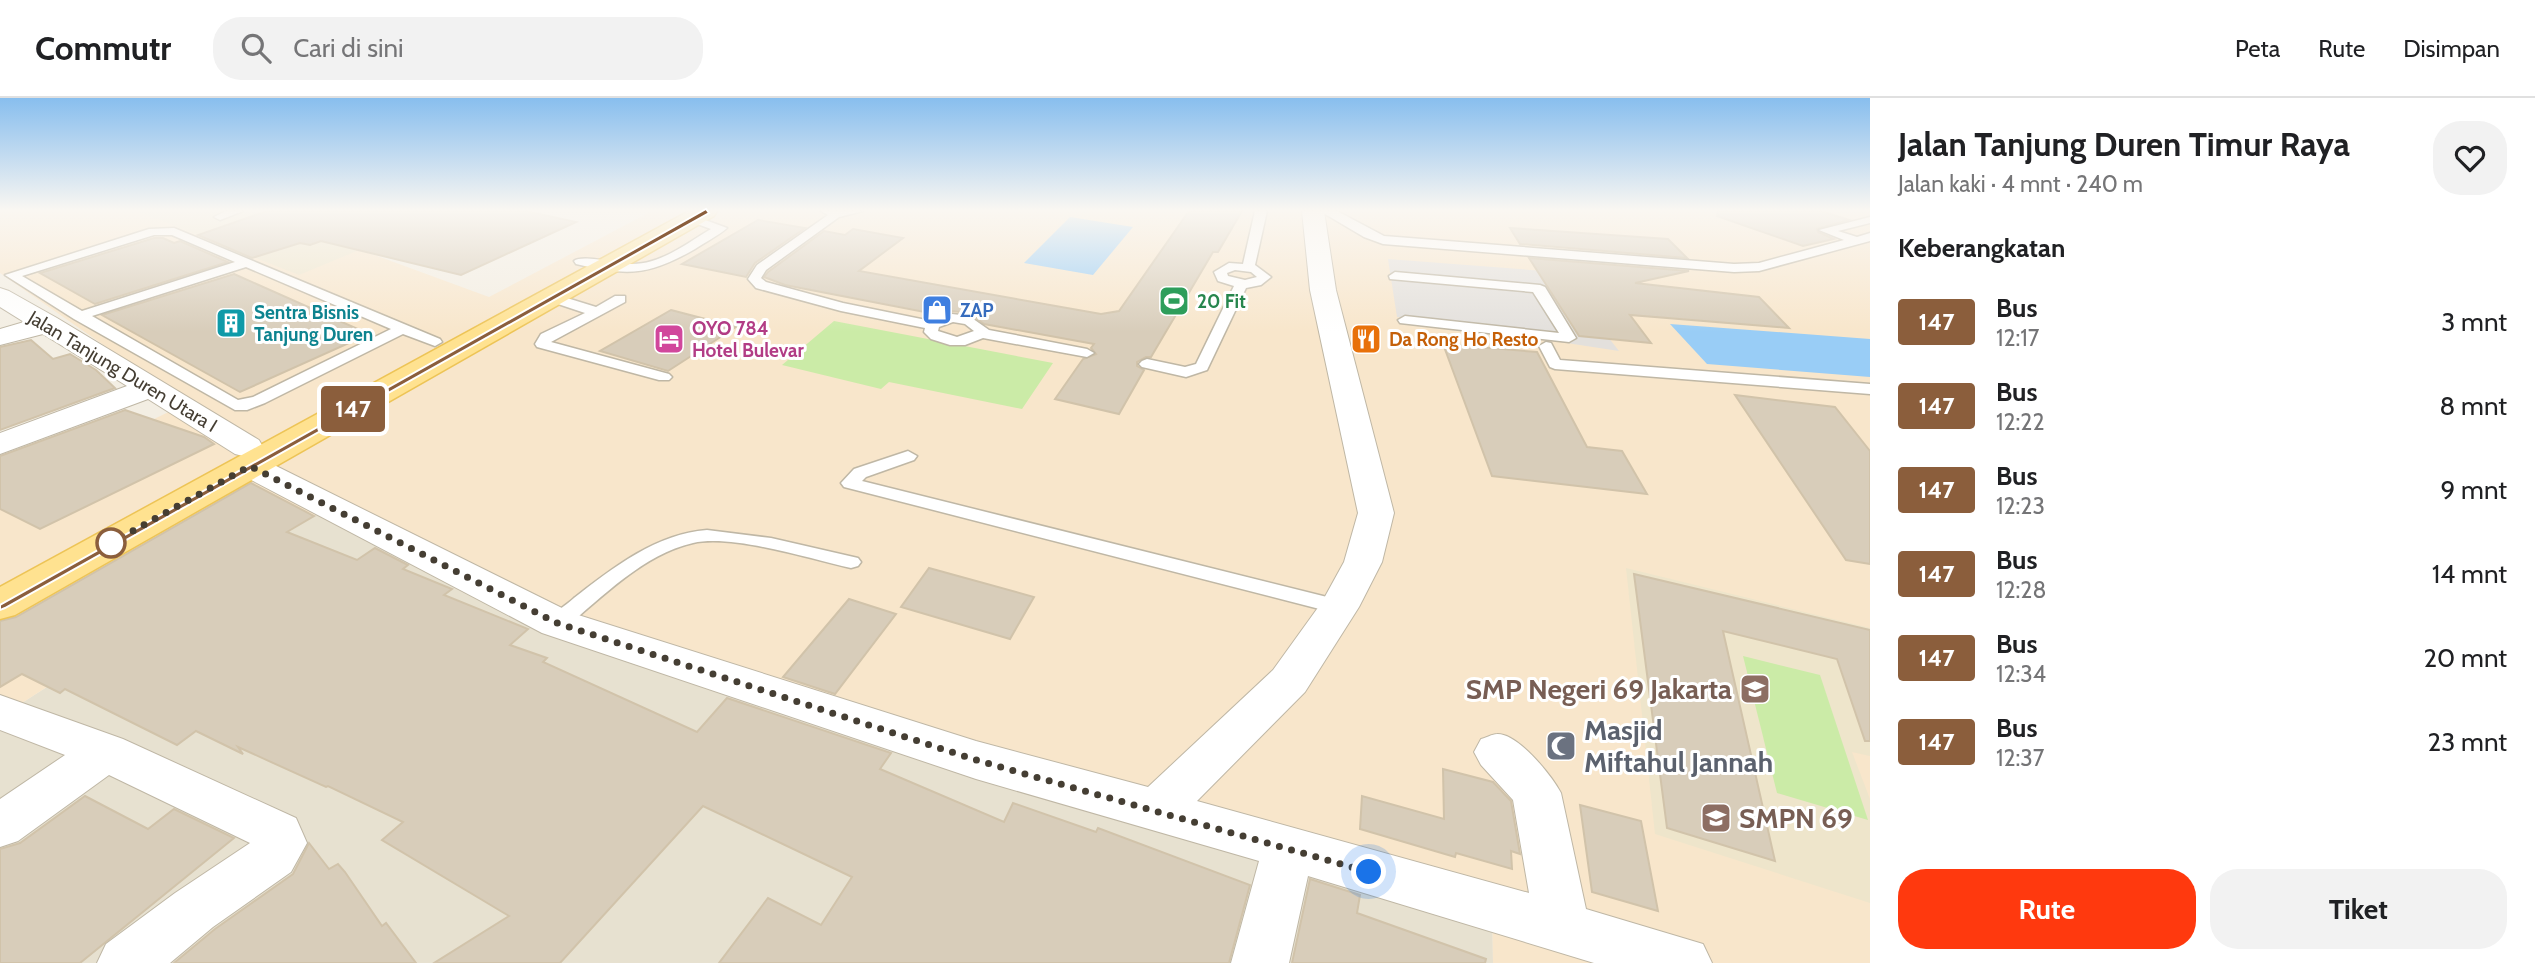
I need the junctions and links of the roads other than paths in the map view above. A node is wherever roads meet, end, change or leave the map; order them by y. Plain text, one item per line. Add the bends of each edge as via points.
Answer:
1 (87, 251) edge
2 (220, 251) edge
3 (619, 251) edge
4 (786, 251) edge
5 (1252, 251) edge
6 (1318, 251) edge
7 (1524, 251) edge
8 (1814, 251) edge
9 (245, 262) junction
10 (595, 264) junction
11 (1248, 267) junction
12 (1395, 276) dead end
13 (1241, 284) junction
14 (0, 296) edge
15 (554, 298) junction
16 (621, 299) dead end
17 (597, 312) junction
18 (79, 316) junction
19 (1405, 320) dead end
20 (47, 324) junction
21 (932, 325) junction
22 (400, 330) junction
23 (980, 333) junction
24 (0, 337) edge
25 (435, 342) junction
26 (1546, 346) dead end
27 (1087, 353) dead end
28 (1147, 364) dead end
29 (664, 377) dead end
30 (151, 388) junction
31 (1870, 389) edge
32 (0, 444) edge
33 (249, 456) junction
34 (908, 456) dead end
35 (851, 562) dead end
36 (0, 580) edge
37 (0, 605) edge
38 (1339, 607) junction
39 (557, 623) junction
40 (0, 712) edge
41 (106, 752) junction
42 (1498, 752) dead end
43 (1156, 810) junction
44 (0, 826) edge
45 (1288, 850) junction
46 (1563, 929) junction
47 (126, 963) edge
48 (1260, 963) edge
49 (1683, 963) edge

1 - 18 lane via 11,275
2 - 9 lane
3 - 10 main road
4 - 21 lane via 761,268 754,279 761,285 841,307
5 - 11 lane
6 - 38 street via 1323,290 1376,513 1363,562
7 - 8 lane via 1759,267
9 - 18 lane
9 - 22 lane
10 - 15 main road
10 - 25 main road
11 - 13 lane via 1265,277
11 - 13 lane via 1227,267 1220,272 1223,278
12 - 19 lane via 1535,288 1572,344
13 - 28 lane via 1202,367 1186,372
14 - 20 street, Jalan Tanjung Duren Utara I
15 - 17 lane
15 - 33 main road
16 - 17 lane
17 - 29 lane via 546,337 542,344
18 - 22 lane via 235,405 259,400
20 - 24 street
20 - 30 street, Jalan Tanjung Duren Utara I
21 - 23 lane via 952,318 969,320 980,326
21 - 23 lane via 930,332 947,340 963,341
22 - 25 lane
23 - 27 lane
25 - 33 main road
26 - 31 lane via 1555,364
30 - 32 street
30 - 33 street, Jalan Tanjung Duren Utara I
33 - 36 main road
33 - 37 main road
33 - 39 street, Jalan Tanjung Duren Utara I
34 - 38 lane via 860,473 850,482
35 - 39 lane via 743,540 695,537 625,569
38 - 43 street via 1289,681
39 - 43 street, Jalan Tanjung Duren Utara I via 976,760
40 - 41 street
41 - 44 street
41 - 47 street via 278,833 281,843 273,856
42 - 46 street via 1536,793
43 - 45 street, Jalan Tanjung Duren Utara I
45 - 46 street, Jalan Tanjung Duren Utara I
45 - 48 street
46 - 49 street, Jalan Tanjung Duren Utara I

